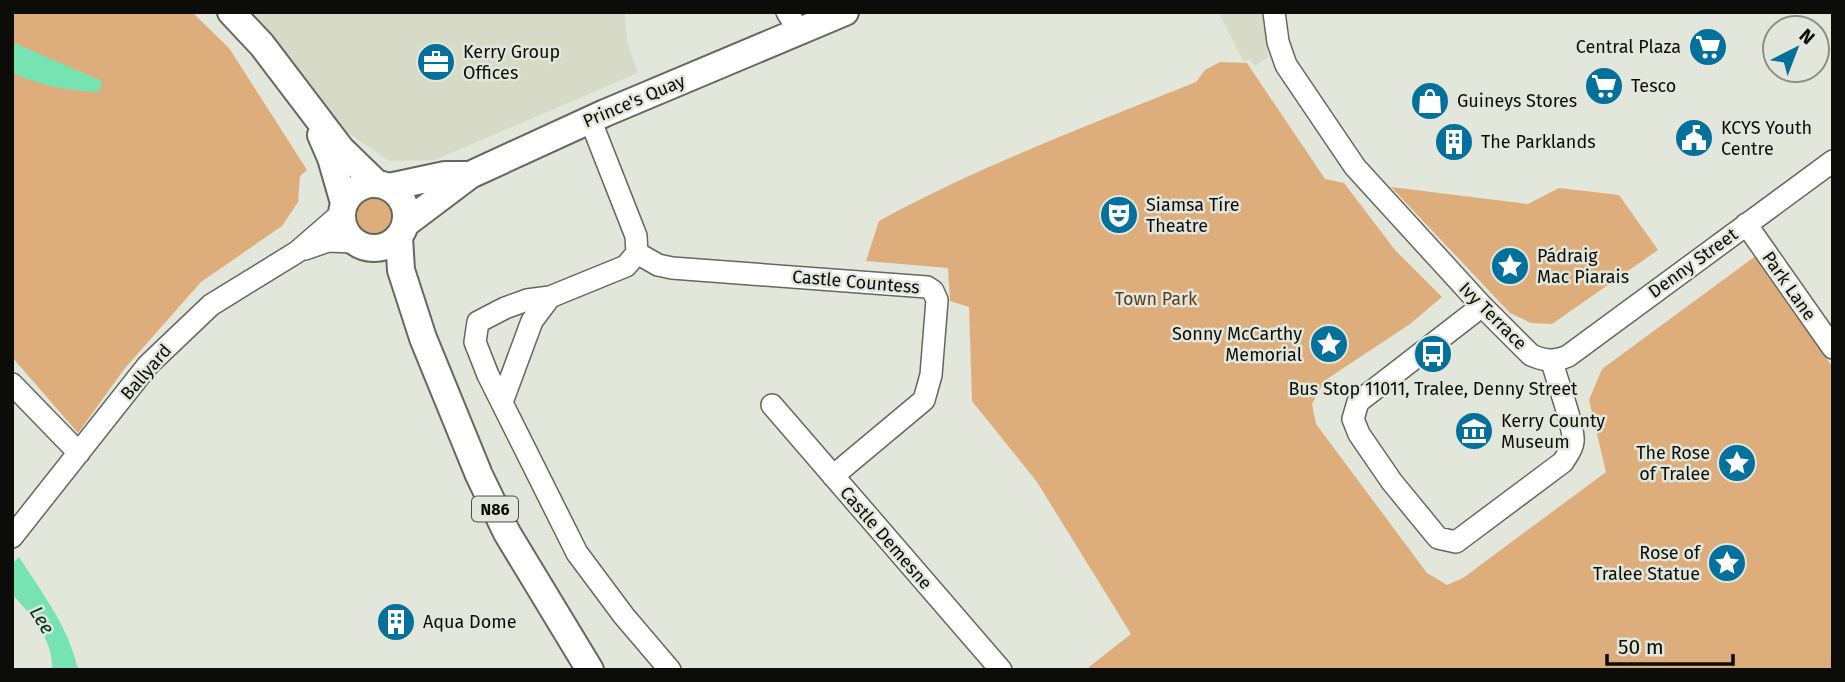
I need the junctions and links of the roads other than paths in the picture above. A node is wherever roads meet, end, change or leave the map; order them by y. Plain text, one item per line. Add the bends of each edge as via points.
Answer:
1 (231, 12) edge
2 (845, 12) edge
3 (1274, 12) edge
4 (793, 22) edge
5 (310, 111) junction
6 (590, 120) junction
7 (1833, 161) edge
8 (470, 174) junction
9 (382, 185) junction
10 (343, 208) junction
11 (1746, 224) junction
12 (402, 230) junction
13 (362, 245) junction
14 (297, 252) junction
15 (637, 253) junction
16 (550, 297) junction
17 (1482, 306) junction
18 (418, 320) junction
19 (1833, 348) edge
20 (1552, 361) junction
21 (12, 384) edge
22 (502, 402) junction
23 (772, 405) dead end
24 (79, 453) junction
25 (833, 476) junction
26 (18, 530) edge
27 (590, 670) edge
28 (670, 670) edge
29 (1001, 670) edge

1 - 5 main road, N86 via 262,45
2 - 4 main road, Prince's Quay
3 - 17 street, Ivy Terrace via 1286,65 1324,125 1363,177
4 - 6 main road, Prince's Quay
5 - 9 main road, N86 via 341,149
5 - 10 main road, N86 via 331,158
6 - 8 main road, Prince's Quay
6 - 15 street via 636,236
7 - 11 street, Denny Street
8 - 9 main road, Prince's Quay
8 - 12 main road, Prince's Quay
9 - 10 main road via 358,187
9 - 12 main road, N86 via 404,204
10 - 13 main road, N86 via 344,228
10 - 14 street
11 - 19 street, Park Lane
11 - 20 street, Denny Street via 1568,356
12 - 13 main road via 389,244
12 - 18 main road, N86 via 401,270
13 - 14 street via 328,241
13 - 18 main road, N86 via 392,270
14 - 24 street, Ballyard via 211,305 148,365
15 - 16 street via 626,265
15 - 25 street, Castle Countess via 672,268 933,291 937,300 932,375 924,400
16 - 22 street via 531,321
16 - 22 street via 527,300 478,322 475,342
17 - 20 street, Ivy Terrace via 1531,355
17 - 20 street via 1358,402 1353,418 1392,482 1438,538 1455,542 1563,462 1571,450 1572,428
18 - 27 main road, N86 via 507,533
21 - 24 street
22 - 28 street via 577,553
23 - 25 street, Castle Demesne
24 - 26 street, Ballyard
25 - 29 street, Castle Demesne

